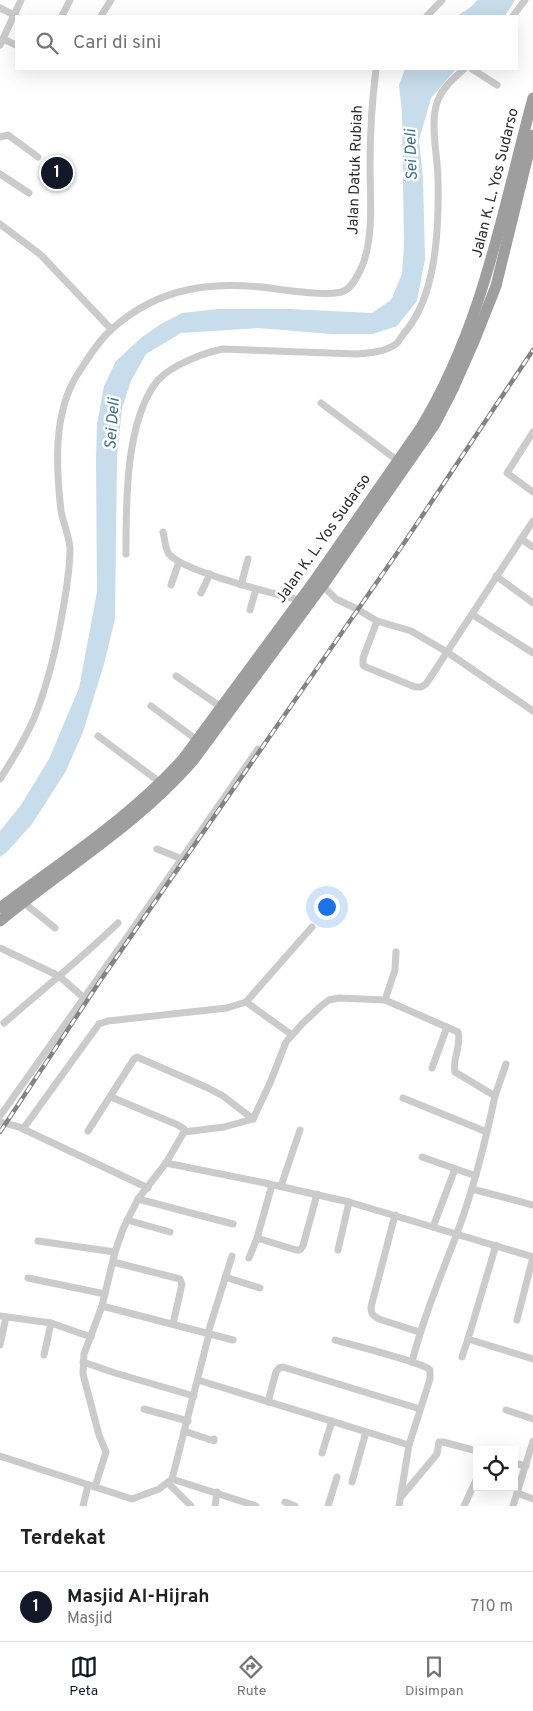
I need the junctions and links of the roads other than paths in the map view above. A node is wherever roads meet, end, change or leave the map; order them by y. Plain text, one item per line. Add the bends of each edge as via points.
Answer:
1 (21, 0) edge
2 (70, 0) edge
3 (111, 0) edge
4 (442, 0) edge
5 (525, 0) edge
6 (0, 8) edge
7 (15, 15) edge
8 (62, 15) edge
9 (102, 15) edge
10 (428, 15) edge
11 (514, 15) edge
12 (15, 16) edge
13 (2, 42) edge
14 (15, 45) edge
15 (376, 70) edge
16 (463, 70) edge
17 (474, 70) edge
18 (496, 85) dead end
19 (533, 98) edge
20 (533, 135) edge
21 (0, 137) edge
22 (38, 157) dead end
23 (0, 174) edge
24 (29, 193) dead end
25 (0, 224) edge
26 (111, 329) junction
27 (321, 403) dead end
28 (533, 432) edge
29 (398, 461) junction
30 (533, 492) edge
31 (533, 521) edge
32 (163, 532) dead end
33 (521, 540) junction
34 (533, 547) edge
35 (126, 554) dead end
36 (248, 559) dead end
37 (179, 562) junction
38 (210, 574) junction
39 (496, 576) junction
40 (319, 582) junction
41 (171, 585) dead end
42 (241, 585) junction
43 (256, 590) junction
44 (201, 592) dead end
45 (299, 600) junction
46 (533, 603) edge
47 (250, 610) dead end
48 (472, 615) junction
49 (377, 621) junction
50 (447, 652) junction
51 (533, 653) edge
52 (176, 676) dead end
53 (151, 706) dead end
54 (221, 707) junction
55 (533, 711) edge
56 (98, 736) dead end
57 (197, 740) junction
58 (258, 748) dead end
59 (0, 779) edge
60 (161, 783) junction
61 (157, 848) dead end
62 (182, 859) junction
63 (23, 902) junction
64 (0, 908) edge
65 (0, 921) edge
66 (118, 923) dead end
67 (312, 927) dead end
68 (56, 928) dead end
69 (0, 948) edge
70 (396, 952) dead end
71 (58, 976) junction
72 (84, 998) junction
73 (385, 1000) junction
74 (246, 1002) junction
75 (4, 1023) dead end
76 (447, 1027) junction
77 (292, 1034) junction
78 (506, 1064) dead end
79 (432, 1068) dead end
80 (495, 1096) junction
81 (111, 1097) junction
82 (403, 1098) dead end
83 (0, 1116) edge
84 (253, 1119) junction
85 (0, 1122) edge
86 (24, 1129) junction
87 (300, 1130) dead end
88 (88, 1131) dead end
89 (184, 1132) junction
90 (488, 1132) junction
91 (422, 1157) dead end
92 (166, 1163) junction
93 (455, 1169) junction
94 (476, 1176) junction
95 (272, 1184) junction
96 (280, 1186) junction
97 (148, 1188) junction
98 (472, 1189) junction
99 (316, 1194) junction
100 (138, 1199) junction
101 (348, 1202) junction
102 (533, 1204) edge
103 (396, 1215) junction
104 (127, 1220) junction
105 (233, 1224) dead end
106 (433, 1227) junction
107 (170, 1232) dead end
108 (457, 1234) junction
109 (258, 1238) junction
110 (38, 1241) dead end
111 (496, 1245) junction
112 (338, 1250) dead end
113 (115, 1252) junction
114 (232, 1256) dead end
115 (533, 1257) edge
116 (249, 1258) dead end
117 (113, 1262) junction
118 (225, 1277) junction
119 (28, 1278) dead end
120 (260, 1288) dead end
121 (105, 1294) junction
122 (102, 1306) junction
123 (3, 1316) edge
124 (517, 1320) dead end
125 (51, 1323) junction
126 (173, 1324) junction
127 (419, 1332) junction
128 (208, 1334) junction
129 (91, 1338) junction
130 (234, 1340) dead end
131 (335, 1340) dead end
132 (468, 1340) junction
133 (0, 1345) edge
134 (44, 1355) dead end
135 (462, 1357) dead end
136 (533, 1359) edge
137 (83, 1362) junction
138 (412, 1362) junction
139 (198, 1380) junction
140 (194, 1396) junction
141 (268, 1402) junction
142 (420, 1409) junction
143 (144, 1410) dead end
144 (506, 1410) dead end
145 (533, 1419) edge
146 (188, 1420) junction
147 (332, 1421) junction
148 (184, 1431) junction
149 (366, 1432) junction
150 (214, 1439) dead end
151 (533, 1442) edge
152 (409, 1445) junction
153 (473, 1450) edge
154 (322, 1453) dead end
155 (0, 1456) edge
156 (518, 1464) edge
157 (526, 1466) junction
158 (337, 1477) dead end
159 (170, 1481) junction
160 (352, 1482) dead end
161 (91, 1486) junction
162 (473, 1487) edge
163 (217, 1492) junction
164 (517, 1493) junction
165 (400, 1497) junction
166 (132, 1499) junction
167 (533, 1499) edge
168 (285, 1502) dead end
169 (83, 1506) edge
170 (137, 1506) edge
171 (191, 1506) edge
172 (215, 1506) edge
173 (256, 1506) edge
174 (295, 1506) edge
175 (328, 1506) edge
176 (398, 1506) edge
177 (464, 1506) edge
178 (513, 1506) edge

1 - 7 street
2 - 8 street
3 - 9 street
4 - 10 street
5 - 11 street
6 - 12 street
12 - 13 street
13 - 14 street
15 - 26 street, Jalan Datuk Rubiah via 371,109 370,226 364,262 355,281 344,291 330,294 248,285 195,289 166,295 141,306
16 - 35 street via 446,85 437,101 434,122 438,179 432,272 412,325 395,344 375,352 223,349 202,354 171,370 159,380 140,411 126,508
17 - 18 street
19 - 29 highway, Jalan K. L. Yos Sudarso via 483,289 462,346 436,404
20 - 40 highway, Jalan K. L. Yos Sudarso via 496,286 456,383 435,424
21 - 22 street via 8,135
23 - 24 street
25 - 26 street via 41,255
26 - 59 street, Jalan Datuk Rubiah via 76,376 62,414 58,448 62,512 70,547 66,593 47,683 34,718
27 - 29 street
28 - 30 street via 507,473
29 - 40 highway, Jalan K. L. Yos Sudarso
31 - 33 street
32 - 37 street via 167,551
33 - 34 street
33 - 39 street
36 - 42 street
37 - 38 street
37 - 41 street
38 - 42 street
38 - 44 street
39 - 46 street
39 - 48 street
40 - 45 highway, Jalan K. L. Yos Sudarso
40 - 49 street via 336,599
40 - 63 highway, Jalan K. L. Yos Sudarso via 175,782 118,832
42 - 43 street
43 - 45 street
43 - 47 street
45 - 54 highway, Jalan K. L. Yos Sudarso
48 - 50 street
48 - 51 street
49 - 50 street via 411,632
49 - 50 street via 363,658 366,667 421,687
50 - 55 street
52 - 54 street
53 - 57 street
54 - 57 highway, Jalan K. L. Yos Sudarso
56 - 60 street
57 - 60 highway, Jalan K. L. Yos Sudarso
58 - 62 street
60 - 64 highway, Jalan K. L. Yos Sudarso via 120,819
61 - 62 street
62 - 72 street
63 - 65 highway, Jalan K. L. Yos Sudarso
63 - 68 street
66 - 71 street
67 - 74 street
69 - 71 street
70 - 73 street via 395,970
71 - 72 street
71 - 75 street
72 - 83 street
73 - 76 street
73 - 77 street via 329,1000
74 - 77 street
74 - 86 street via 227,1008 99,1024
76 - 79 street
76 - 80 street via 459,1034 454,1072
77 - 84 street
78 - 80 street
80 - 90 street
81 - 84 street via 134,1058 140,1057 216,1092
81 - 88 street
81 - 89 street via 178,1125
82 - 90 street
84 - 89 street
85 - 86 street
86 - 97 street
87 - 96 street
89 - 92 street
90 - 94 street
91 - 93 street
92 - 95 street
92 - 97 street
93 - 94 street
93 - 106 street
94 - 98 street
95 - 96 street
95 - 109 street
96 - 99 street
97 - 100 street
98 - 102 street
98 - 108 street
99 - 101 street
99 - 109 street via 300,1250
100 - 104 street
100 - 105 street
101 - 103 street
101 - 112 street
103 - 106 street
103 - 127 street via 371,1312 379,1319
104 - 107 street
104 - 113 street
106 - 108 street
108 - 111 street
108 - 127 street
109 - 116 street
110 - 113 street
111 - 115 street
111 - 132 street
113 - 117 street
114 - 118 street
115 - 124 street
117 - 121 street
117 - 126 street via 180,1279 182,1284
118 - 120 street
118 - 128 street
119 - 121 street
121 - 122 street
122 - 126 street
122 - 129 street
123 - 125 street
123 - 133 street
125 - 129 street
125 - 134 street
126 - 128 street
127 - 138 street
128 - 130 street
128 - 139 street
129 - 137 street
131 - 138 street
132 - 135 street
132 - 136 street
137 - 140 street
137 - 161 street via 83,1374 106,1452
138 - 142 street via 427,1367 430,1374
139 - 140 street
139 - 141 street
140 - 146 street
141 - 142 street via 276,1372 284,1367
141 - 147 street
142 - 152 street
143 - 146 street
144 - 145 street
146 - 148 street
147 - 149 street
147 - 154 street
148 - 150 street
148 - 159 street
149 - 152 street
149 - 160 street
151 - 157 street
152 - 165 street
153 - 165 street via 439,1442 437,1454
155 - 161 street
156 - 157 street
157 - 164 street
158 - 175 street
159 - 163 street
159 - 166 street via 159,1489
159 - 171 street
161 - 166 street
161 - 169 street
162 - 177 street
163 - 172 street
163 - 173 street
164 - 167 street
164 - 178 street
165 - 176 street
166 - 170 street
168 - 174 street

